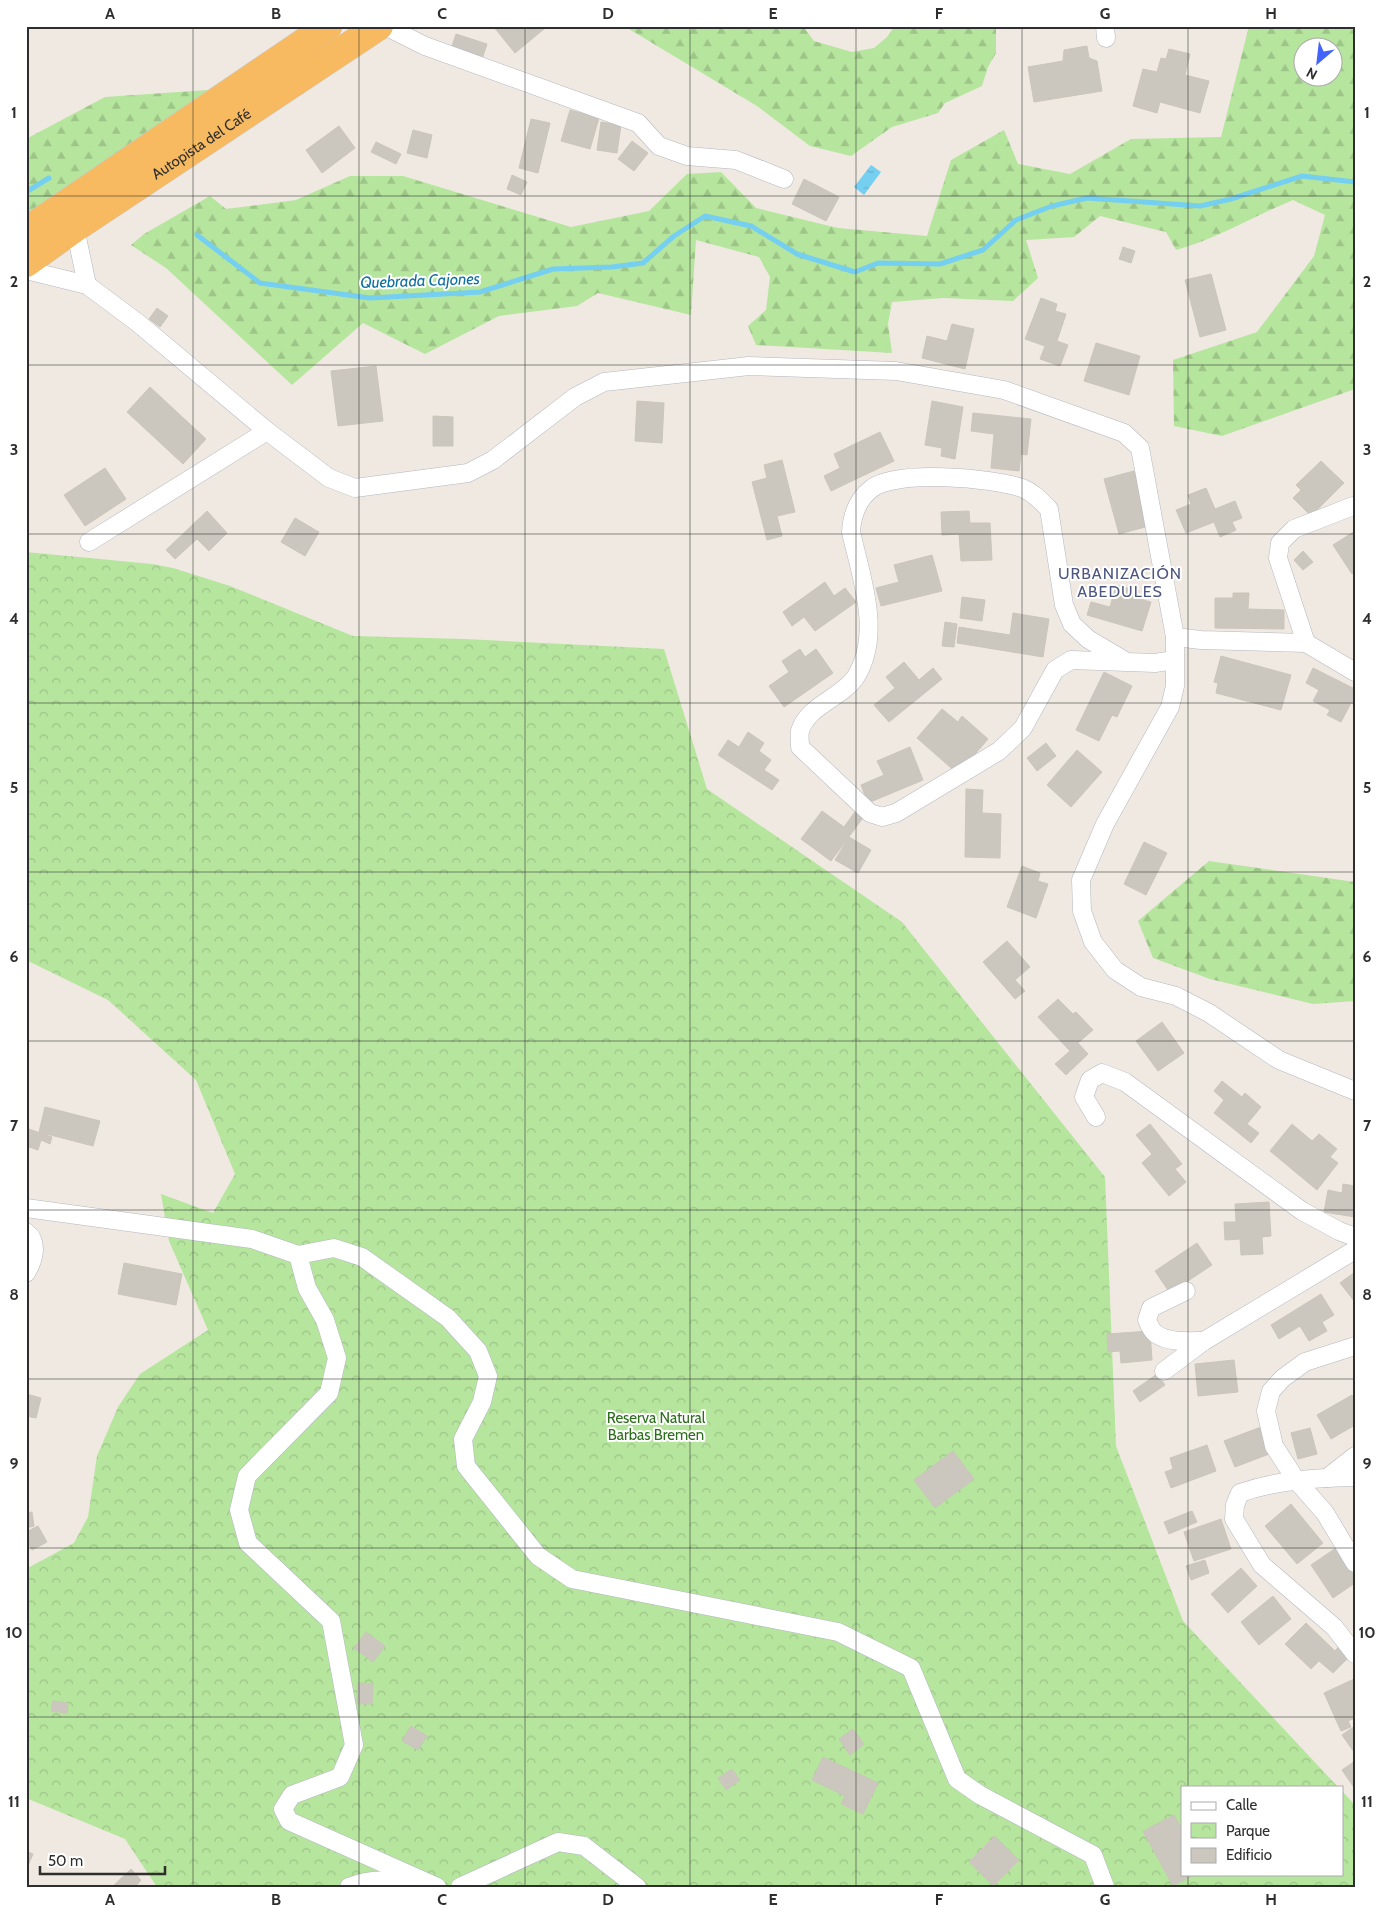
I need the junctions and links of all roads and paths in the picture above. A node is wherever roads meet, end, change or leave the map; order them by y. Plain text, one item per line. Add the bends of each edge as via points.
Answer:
1 (328, 26) edge
2 (378, 26) edge
3 (385, 26) edge
4 (784, 179) dead end
5 (75, 228) junction
6 (26, 231) edge
7 (26, 263) edge
8 (26, 270) edge
9 (87, 285) junction
10 (267, 431) junction
11 (1353, 506) dead end
12 (89, 542) dead end
13 (1175, 637) junction
14 (1306, 643) junction
15 (1174, 660) junction
16 (1125, 661) junction
17 (1355, 672) edge
18 (1355, 1091) edge
19 (1096, 1117) dead end
20 (26, 1208) edge
21 (26, 1232) edge
22 (1355, 1237) edge
23 (1355, 1250) edge
24 (298, 1255) junction
25 (26, 1273) edge
26 (1186, 1290) dead end
27 (1204, 1341) junction
28 (1355, 1346) edge
29 (1164, 1372) dead end
30 (1355, 1456) edge
31 (1355, 1477) edge
32 (1327, 1478) junction
33 (1296, 1480) junction
34 (1355, 1563) edge
35 (1355, 1654) edge
36 (349, 1887) edge
37 (413, 1887) edge
38 (437, 1887) edge
39 (460, 1887) edge
40 (637, 1887) edge
41 (1105, 1887) edge

1 - 6 highway, Autopista del Café
2 - 5 highway, Autopista del Café
3 - 4 street via 425,46 638,123 659,146 687,156 736,160
5 - 7 highway, Autopista del Café
5 - 9 street
8 - 9 street
9 - 10 street via 138,323
10 - 12 street
10 - 13 street via 330,478 355,488 468,473 493,460 575,397 604,382 749,366 896,371 1004,390 1124,433 1140,448
11 - 14 street via 1294,530 1280,543 1278,558
13 - 14 street
13 - 15 street
14 - 17 street
15 - 16 street via 1155,663
15 - 18 street via 1175,686 1170,707 1105,824 1081,880 1082,911 1093,942 1115,970 1141,987 1176,996 1209,1013 1279,1060
16 - 16 street via 1071,660 1055,670 1024,728 999,751 896,813 882,817 870,813 800,747 800,731 809,716 854,680 863,662 870,624 851,532 852,517 859,501 872,487 900,478 974,478 1023,488 1038,498 1049,509 1064,605 1072,624 1088,639
19 - 22 street via 1084,1097 1090,1080 1102,1073 1125,1082 1302,1211
20 - 24 street via 252,1239
21 - 25 street via 35,1248
23 - 27 street
24 - 38 street via 337,1358 329,1393 247,1476 239,1510 248,1543 332,1621 354,1745 340,1778 292,1794 282,1809 290,1821
24 - 41 street via 334,1248 362,1257 448,1318 478,1351 488,1376 482,1402 462,1439 466,1466 538,1556 572,1579 838,1632 911,1668 957,1779 980,1795 1093,1855
26 - 27 street via 1151,1308 1147,1320 1154,1334 1185,1341
27 - 29 street
28 - 33 street via 1305,1362 1271,1391 1266,1411 1274,1446
30 - 32 street
31 - 32 street
32 - 33 street
33 - 34 street via 1325,1513
33 - 35 street via 1240,1493 1234,1519 1262,1565 1334,1627
36 - 37 street via 366,1880 395,1880
39 - 40 street via 558,1842 584,1846

